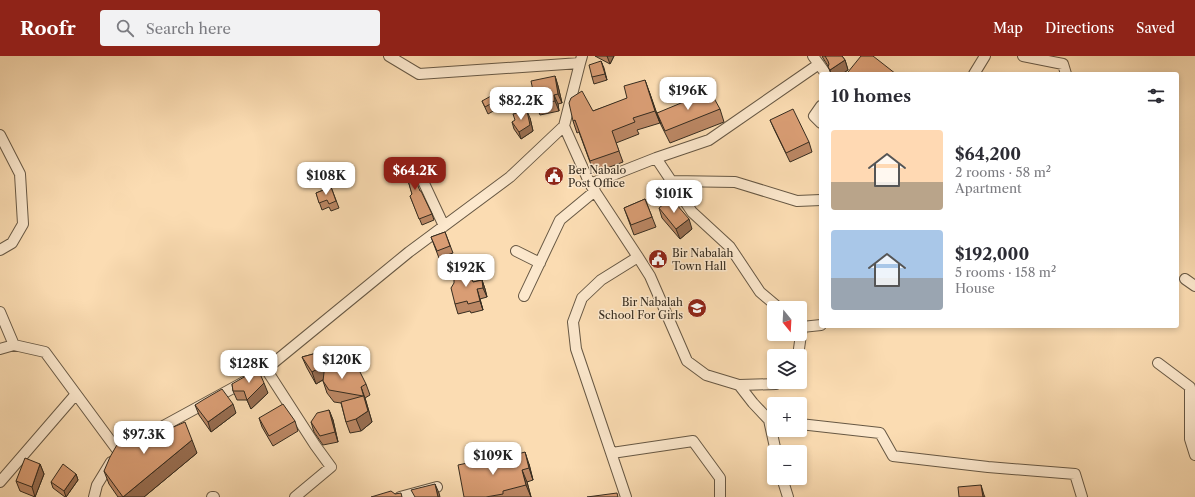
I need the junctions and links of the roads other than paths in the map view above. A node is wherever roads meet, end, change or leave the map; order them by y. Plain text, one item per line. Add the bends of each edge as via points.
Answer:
1 (389, 56) edge
2 (985, 56) edge
3 (1023, 56) edge
4 (581, 60) edge
5 (816, 60) edge
6 (825, 72) edge
7 (975, 72) edge
8 (1065, 72) edge
9 (819, 109) edge
10 (819, 121) edge
11 (564, 126) junction
12 (0, 135) edge
13 (656, 158) junction
14 (415, 164) dead end
15 (671, 181) junction
16 (593, 187) junction
17 (819, 200) edge
18 (444, 226) junction
19 (0, 250) edge
20 (516, 251) dead end
21 (638, 257) junction
22 (540, 263) junction
23 (1185, 279) dead end
24 (1195, 286) edge
25 (524, 296) dead end
26 (771, 301) edge
27 (0, 312) edge
28 (819, 325) edge
29 (807, 326) edge
30 (14, 345) junction
31 (0, 349) edge
32 (1158, 363) dead end
33 (260, 373) junction
34 (767, 384) edge
35 (739, 385) junction
36 (76, 394) junction
37 (767, 416) edge
38 (807, 425) edge
39 (139, 440) edge
40 (612, 452) junction
41 (1195, 455) edge
42 (0, 482) edge
43 (784, 485) edge
44 (437, 487) edge
45 (94, 497) edge
46 (295, 497) edge
47 (400, 497) edge
48 (626, 497) edge
49 (720, 497) edge
50 (788, 497) edge
51 (1082, 497) edge

1 - 4 street via 419,74
2 - 7 street
3 - 8 street via 1063,64
4 - 11 street
5 - 6 street
5 - 13 street via 709,140
9 - 10 street via 814,116
11 - 16 street
11 - 18 street via 510,177
12 - 19 street via 20,174 23,224 12,243
13 - 15 street
13 - 16 street
14 - 18 street
15 - 17 street via 735,182 797,201
15 - 26 street via 692,212 730,247 760,292
16 - 21 street
16 - 22 street via 560,220
18 - 33 street
20 - 22 street
21 - 35 street via 650,276 687,361 706,375
21 - 40 street via 601,280 582,298 573,322 576,349
22 - 25 street
23 - 24 street
27 - 30 street
28 - 29 street
30 - 31 street
30 - 36 street via 45,352
32 - 41 street via 1190,386 1190,439
33 - 39 street
33 - 46 street via 331,467
34 - 35 street
35 - 37 street
36 - 42 street
36 - 45 street via 122,449 96,485
38 - 51 street via 880,433 893,456 1075,474
40 - 48 street
40 - 49 street via 694,441 720,478
43 - 50 street
44 - 47 street

